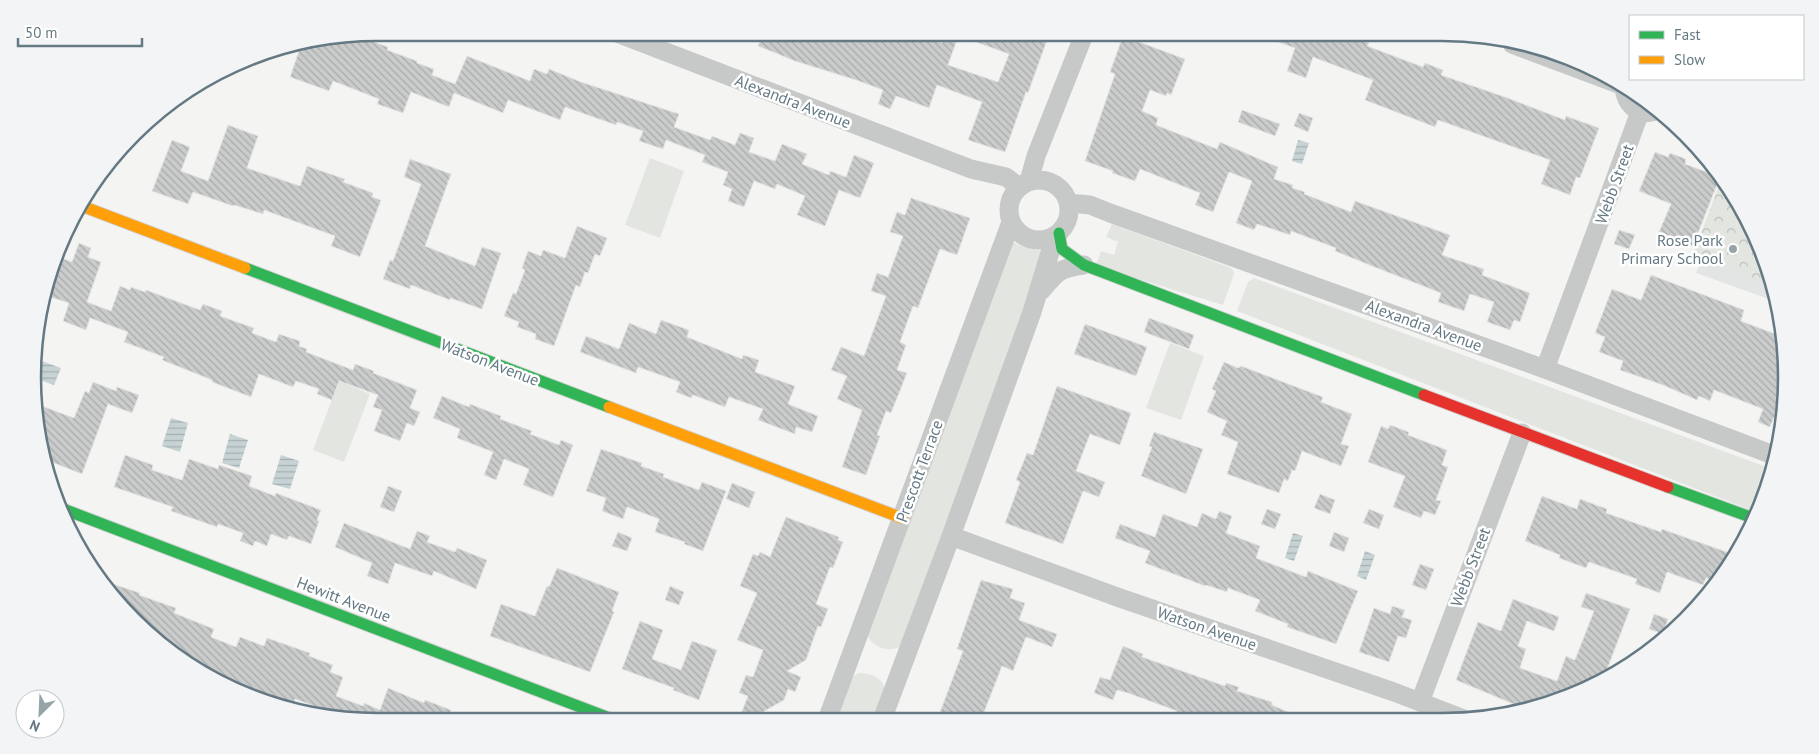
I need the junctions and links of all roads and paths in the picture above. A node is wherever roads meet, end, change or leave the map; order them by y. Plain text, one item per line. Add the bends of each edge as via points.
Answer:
1 (638, 41) edge
2 (1081, 41) edge
3 (1625, 96) edge
4 (1645, 110) edge
5 (1648, 113) edge
6 (1044, 136) junction
7 (971, 168) junction
8 (1000, 175) junction
9 (1031, 183) junction
10 (1069, 203) junction
11 (87, 208) edge
12 (1010, 214) junction
13 (1057, 235) junction
14 (1084, 265) junction
15 (1038, 295) junction
16 (1545, 369) junction
17 (1522, 433) junction
18 (1769, 453) edge
19 (70, 512) edge
20 (1747, 516) edge
21 (902, 518) junction
22 (951, 536) junction
23 (1420, 702) junction
24 (596, 713) edge
25 (830, 713) edge
26 (885, 713) edge
27 (1448, 713) edge

1 - 7 street, Alexandra Avenue
2 - 6 street
3 - 4 street via 1633,108
5 - 16 street, Webb Street
6 - 8 street via 1017,168
6 - 9 street
7 - 8 street, Alexandra Avenue
7 - 12 street, Alexandra Avenue via 996,185
8 - 9 street, Alexandra Avenue
9 - 10 street via 1060,187
9 - 12 street via 1014,192
10 - 13 street via 1068,219
10 - 16 street, Alexandra Avenue via 1090,205
11 - 21 street, Watson Avenue
12 - 13 street via 1022,235 1030,239
12 - 21 street, Prescott Terrace
13 - 14 street via 1062,249
13 - 15 street
14 - 15 street via 1065,267
14 - 17 street
15 - 22 street
16 - 18 street, Alexandra Avenue
17 - 20 street
17 - 23 street, Webb Street
19 - 24 street, Hewitt Avenue
21 - 25 street, Prescott Terrace
22 - 23 street, Watson Avenue
22 - 26 street
23 - 27 street, Watson Avenue

